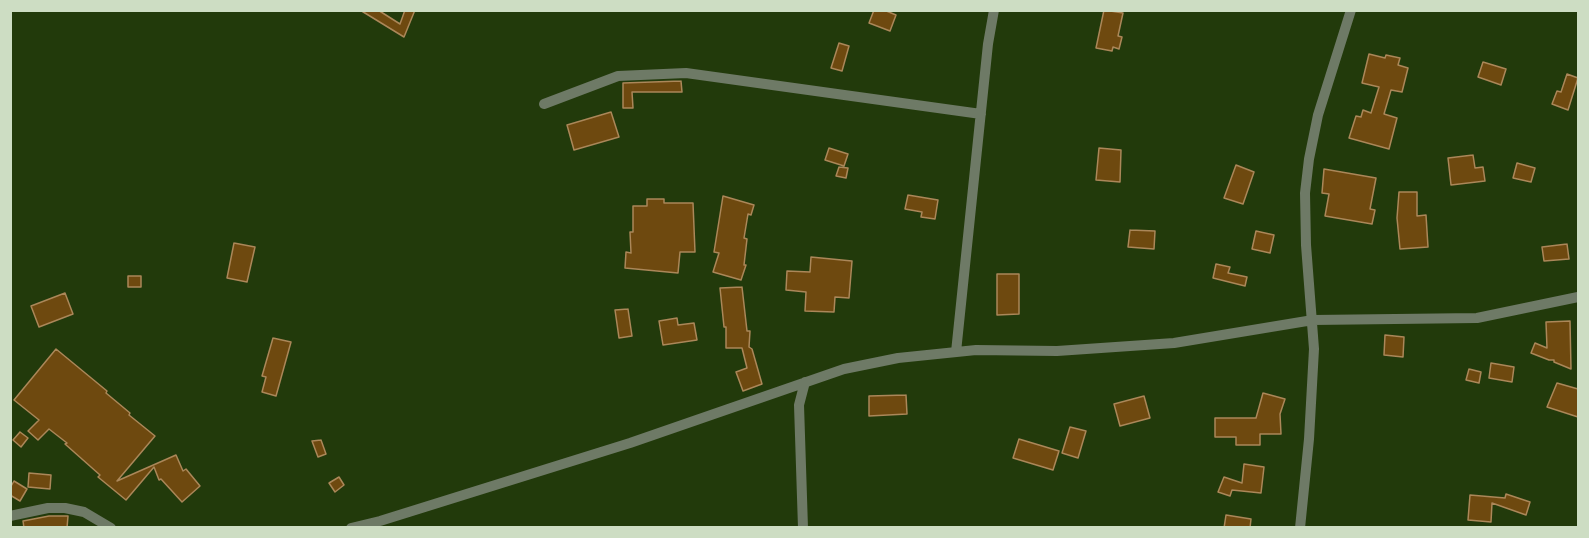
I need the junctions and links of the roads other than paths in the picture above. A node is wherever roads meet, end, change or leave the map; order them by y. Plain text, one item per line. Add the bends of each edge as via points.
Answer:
1 (994, 10) edge
2 (1351, 10) edge
3 (544, 104) dead end
4 (981, 114) junction
5 (1578, 297) edge
6 (1313, 320) junction
7 (956, 352) junction
8 (805, 382) junction
9 (10, 516) edge
10 (111, 528) edge
11 (351, 528) edge
12 (803, 528) edge
13 (1300, 528) edge

1 - 4 street
2 - 6 street via 1318,115 1309,159 1306,245
3 - 4 street via 618,76 686,73
4 - 7 street
5 - 6 street via 1477,318
6 - 7 street via 1174,343 1058,351
6 - 13 street via 1309,439
7 - 8 street via 898,358
8 - 11 street via 630,443
8 - 12 street via 799,405
9 - 10 street via 65,508 84,512

